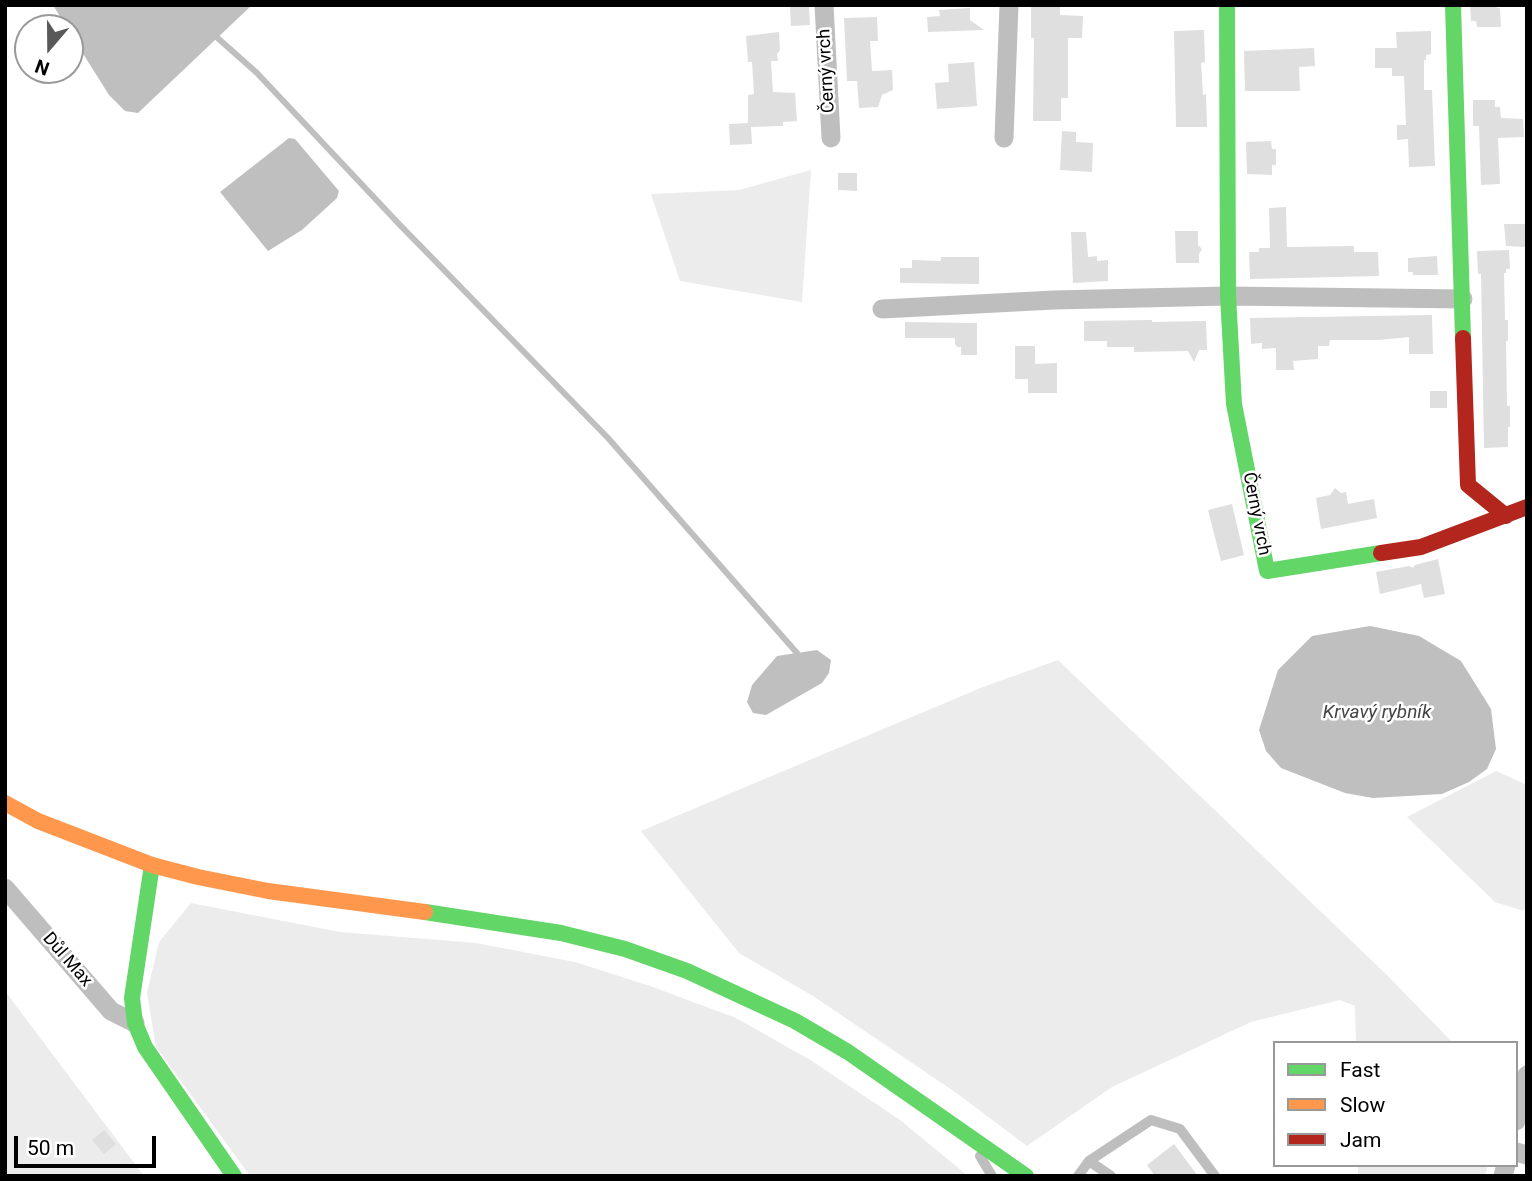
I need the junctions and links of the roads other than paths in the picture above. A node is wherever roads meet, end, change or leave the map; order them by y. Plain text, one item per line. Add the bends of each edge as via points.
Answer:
1 (824, 5) edge
2 (1009, 5) edge
3 (1227, 5) edge
4 (1453, 5) edge
5 (831, 138) dead end
6 (1004, 138) dead end
7 (1228, 296) junction
8 (1463, 299) junction
9 (881, 309) dead end
10 (1527, 507) edge
11 (1506, 516) junction
12 (5, 803) edge
13 (152, 865) junction
14 (5, 888) edge
15 (135, 1023) junction
16 (1527, 1075) edge
17 (1518, 1113) edge
18 (964, 1132) junction
19 (1089, 1161) junction
20 (234, 1176) edge
21 (992, 1176) edge
22 (1026, 1176) edge
23 (1078, 1176) edge
24 (1111, 1176) edge
25 (1214, 1176) edge

1 - 5 street, Černý vrch
2 - 6 street
3 - 7 street, Černý vrch
4 - 8 street
7 - 8 street
7 - 9 street
7 - 11 street, Černý vrch via 1234,404 1267,571 1421,547
8 - 11 street via 1468,485
10 - 11 street, Černý vrch
12 - 13 street via 38,821
13 - 15 street via 132,998
13 - 18 street via 268,891 495,921 625,949 687,971 795,1021
14 - 15 street, Důl Max via 111,1011
15 - 20 street via 145,1047
16 - 17 street
18 - 21 lane
18 - 22 street
19 - 23 lane
19 - 24 lane
19 - 25 lane via 1152,1121 1180,1129

